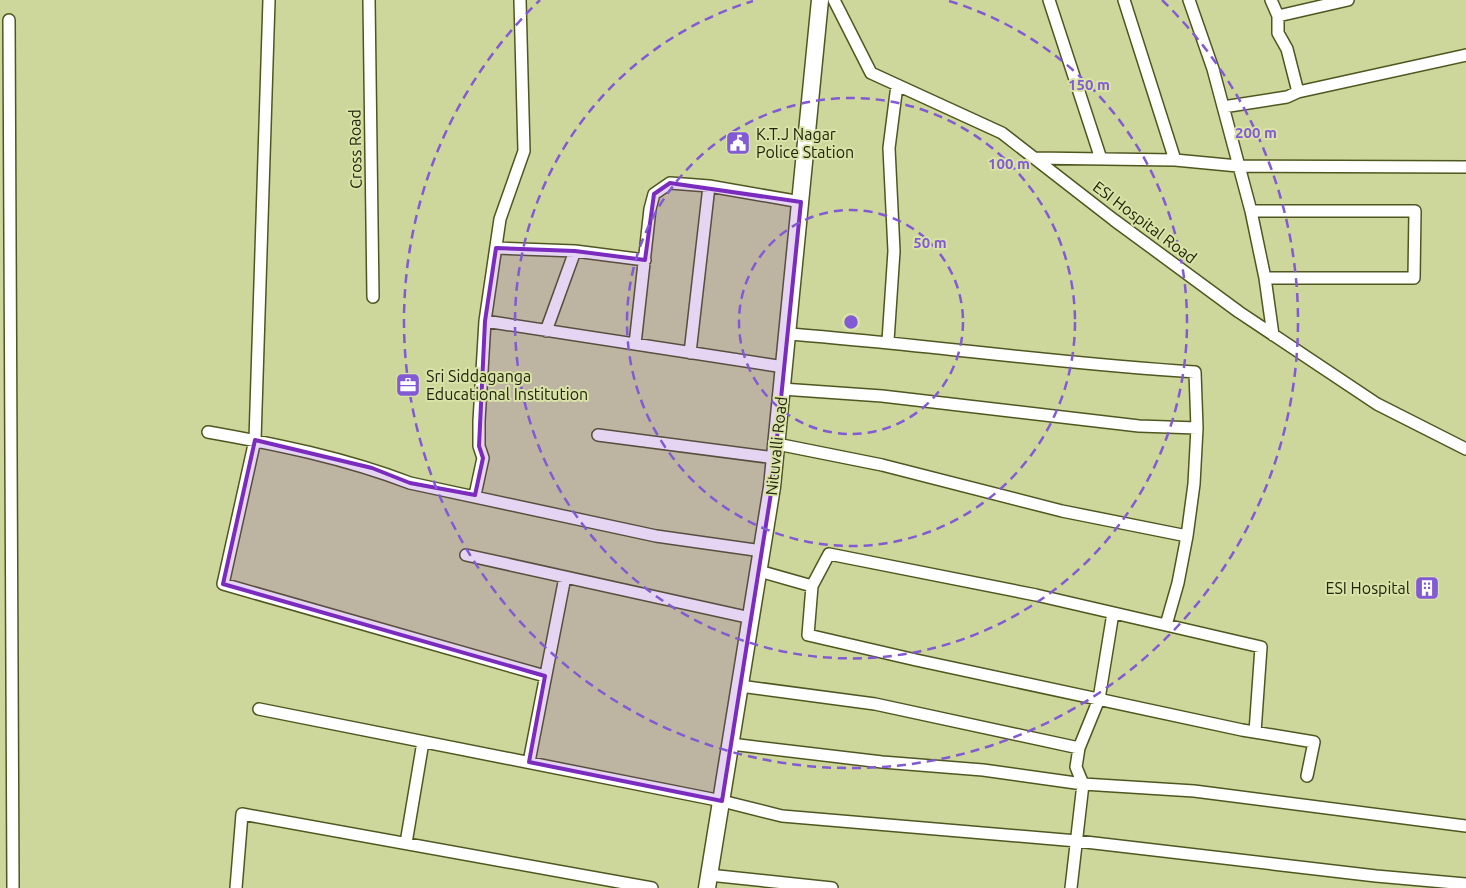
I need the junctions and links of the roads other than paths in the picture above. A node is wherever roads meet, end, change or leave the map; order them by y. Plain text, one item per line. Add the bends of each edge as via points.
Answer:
1 (269, 0) edge
2 (369, 0) edge
3 (520, 0) edge
4 (820, 0) edge
5 (834, 0) edge
6 (1049, 0) edge
7 (1124, 0) edge
8 (1189, 0) edge
9 (1271, 0) edge
10 (1348, 0) edge
11 (1278, 16) junction
12 (9, 20) dead end
13 (1466, 55) edge
14 (897, 85) junction
15 (1298, 92) junction
16 (1223, 107) junction
17 (1034, 158) junction
18 (1101, 159) junction
19 (1175, 160) junction
20 (1238, 166) junction
21 (1466, 168) edge
22 (709, 186) junction
23 (801, 202) junction
24 (1251, 211) junction
25 (496, 248) junction
26 (575, 251) junction
27 (645, 260) junction
28 (1265, 278) junction
29 (372, 297) dead end
30 (485, 321) junction
31 (546, 331) junction
32 (788, 334) junction
33 (1273, 334) junction
34 (888, 341) junction
35 (635, 344) junction
36 (690, 353) junction
37 (784, 367) junction
38 (5, 377) edge
39 (782, 390) junction
40 (1197, 428) junction
41 (208, 432) dead end
42 (598, 435) dead end
43 (255, 440) junction
44 (1466, 449) edge
45 (776, 451) junction
46 (475, 495) junction
47 (1187, 536) junction
48 (762, 551) junction
49 (466, 555) dead end
50 (759, 571) junction
51 (564, 576) junction
52 (812, 586) junction
53 (1113, 613) junction
54 (751, 618) junction
55 (1166, 625) junction
56 (545, 676) junction
57 (740, 686) junction
58 (1099, 699) junction
59 (259, 709) dead end
60 (1255, 732) junction
61 (423, 742) junction
62 (731, 744) junction
63 (1079, 748) junction
64 (529, 762) junction
65 (1307, 776) dead end
66 (1082, 784) junction
67 (722, 801) junction
68 (1466, 826) edge
69 (1076, 841) junction
70 (406, 843) junction
71 (708, 881) edge
72 (1466, 884) edge
73 (13, 888) edge
74 (236, 888) edge
75 (652, 888) edge
76 (832, 888) edge
77 (1071, 888) edge

1 - 43 street
2 - 29 street, Cross Road
3 - 25 street via 524,151 500,219
4 - 23 street, Nituvalli Road
5 - 14 street, ESI Hospital Road via 871,73
6 - 18 street
7 - 19 street
8 - 16 street
9 - 11 street
10 - 11 street
11 - 15 street via 1278,33 1287,49
12 - 38 street
13 - 15 street
14 - 17 street, ESI Hospital Road via 1002,133
14 - 34 street via 889,148 894,251
15 - 16 street via 1287,97
16 - 20 street
17 - 18 street
17 - 33 street, ESI Hospital Road
18 - 19 street
19 - 20 street
20 - 21 street
20 - 24 street
22 - 23 street
22 - 27 street via 670,183 654,194
22 - 36 street
23 - 32 street, Nituvalli Road
24 - 28 street
24 - 28 street via 1415,211 1414,278
25 - 26 street
25 - 30 street
26 - 27 street
26 - 31 street
27 - 35 street
28 - 33 street
30 - 31 street
30 - 46 street via 479,421 479,446 483,458
31 - 35 street
32 - 34 street
32 - 37 street, Nituvalli Road
33 - 44 street, ESI Hospital Road via 1377,404
34 - 40 street via 1195,372
35 - 36 street
36 - 37 street
37 - 39 street, Nituvalli Road
38 - 73 street
39 - 40 street via 882,396 1139,426
39 - 45 street, Nituvalli Road
40 - 47 street
41 - 43 street
42 - 45 street
43 - 46 street via 372,468 410,482
43 - 56 street via 223,584
45 - 47 street via 882,465 1062,511
45 - 48 street, Nituvalli Road
46 - 48 street via 656,536
47 - 55 street
48 - 50 street, Nituvalli Road
49 - 51 street
50 - 52 street
50 - 54 street, Nituvalli Road
51 - 54 street
51 - 56 street
52 - 53 street via 829,554
52 - 58 street via 808,635
53 - 55 street
53 - 58 street
54 - 57 street, Nituvalli Road
55 - 60 street via 1261,647
56 - 64 street
57 - 62 street, Nituvalli Road
57 - 63 street via 875,704
58 - 60 street
58 - 63 street
59 - 61 street
60 - 65 street via 1314,742
61 - 64 street
61 - 70 street
62 - 66 street via 983,770
62 - 67 street, Nituvalli Road
63 - 66 street via 1076,767
64 - 67 street
66 - 68 street via 1194,791
66 - 69 street
67 - 69 street via 782,816
67 - 71 street, Nituvalli Road
69 - 72 street
69 - 77 street
70 - 74 street via 242,814
70 - 75 street
71 - 76 street

